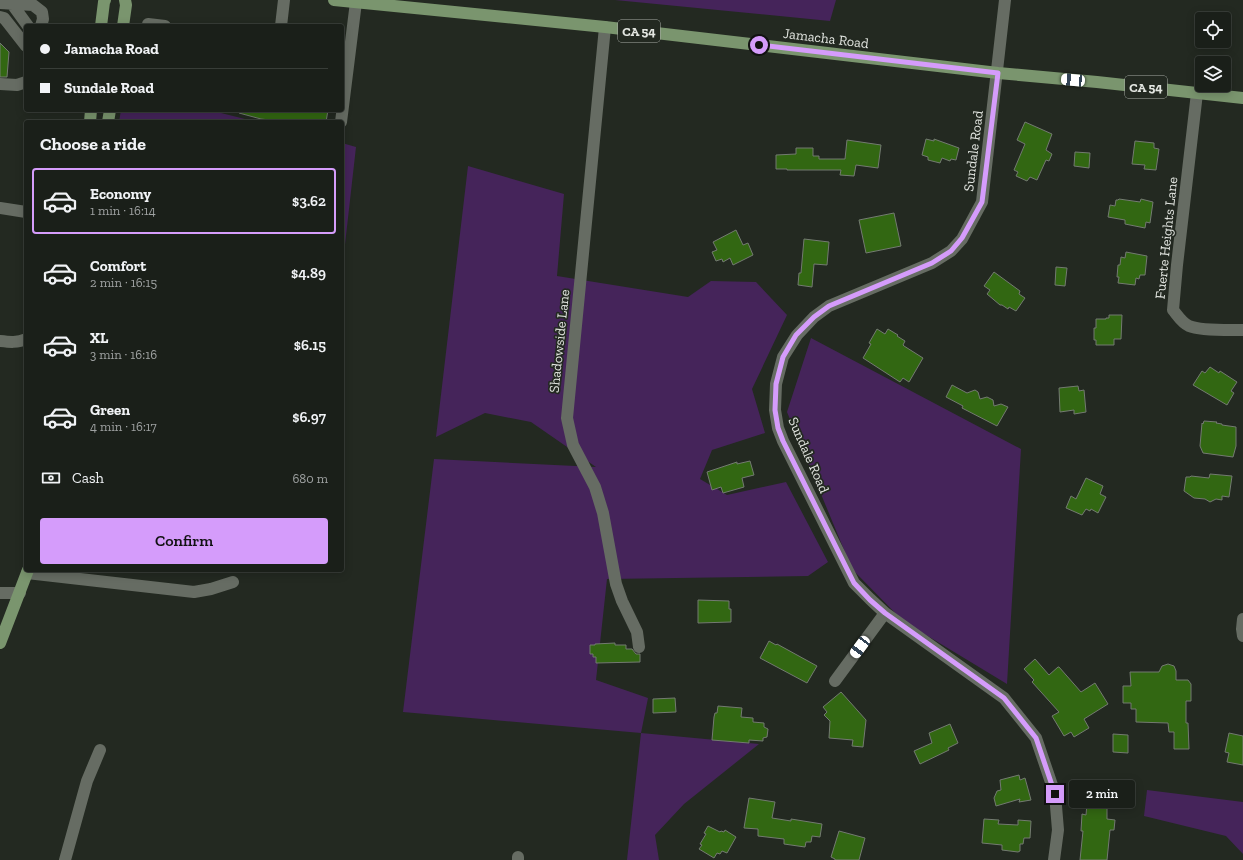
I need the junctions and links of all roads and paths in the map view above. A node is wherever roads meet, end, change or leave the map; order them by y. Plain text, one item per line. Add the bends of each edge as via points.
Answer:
1 (105, 0) edge
2 (125, 0) edge
3 (284, 0) edge
4 (334, 0) edge
5 (1005, 0) edge
6 (356, 2) junction
7 (6, 3) edge
8 (0, 17) edge
9 (26, 24) edge
10 (42, 24) edge
11 (101, 24) edge
12 (123, 24) edge
13 (281, 24) edge
14 (605, 27) junction
15 (24, 43) edge
16 (998, 73) junction
17 (24, 83) edge
18 (0, 84) edge
19 (1197, 93) junction
20 (344, 98) edge
21 (1243, 98) edge
22 (0, 208) edge
23 (24, 212) edge
24 (1243, 330) edge
25 (24, 339) edge
26 (0, 341) edge
27 (27, 572) edge
28 (233, 582) dead end
29 (0, 593) edge
30 (20, 593) junction
31 (885, 613) junction
32 (1243, 619) edge
33 (1243, 636) edge
34 (0, 643) edge
35 (638, 647) dead end
36 (835, 681) dead end
37 (100, 750) dead end
38 (65, 860) edge
39 (1054, 860) edge

1 - 11 main road
2 - 12 main road
3 - 13 street
4 - 6 main road, Jamacha Road / CA 54
5 - 16 street, Sundale Road
6 - 14 main road, Jamacha Road / CA 54
6 - 20 street
7 - 9 street
7 - 10 street via 33,5 42,12
8 - 15 street via 4,18
14 - 16 main road, Jamacha Road / CA 54
14 - 35 street, Shadowside Lane via 567,418 573,445 595,487 603,513 616,584 636,632
16 - 19 main road, Jamacha Road / CA 54
16 - 31 street, Sundale Road via 982,202 962,238 951,251 932,263 829,306 796,335 778,371 775,410 783,441 854,583
17 - 18 street
19 - 21 main road, Jamacha Road / CA 54
19 - 24 street, Fuerte Heights Lane via 1173,310 1189,326
22 - 23 street
25 - 26 street
27 - 28 street via 194,592
27 - 30 main road
29 - 30 street
30 - 34 main road
31 - 36 street
31 - 39 street, Sundale Road via 1004,698 1036,738 1055,794 1058,830
32 - 33 street
37 - 38 street via 87,781

